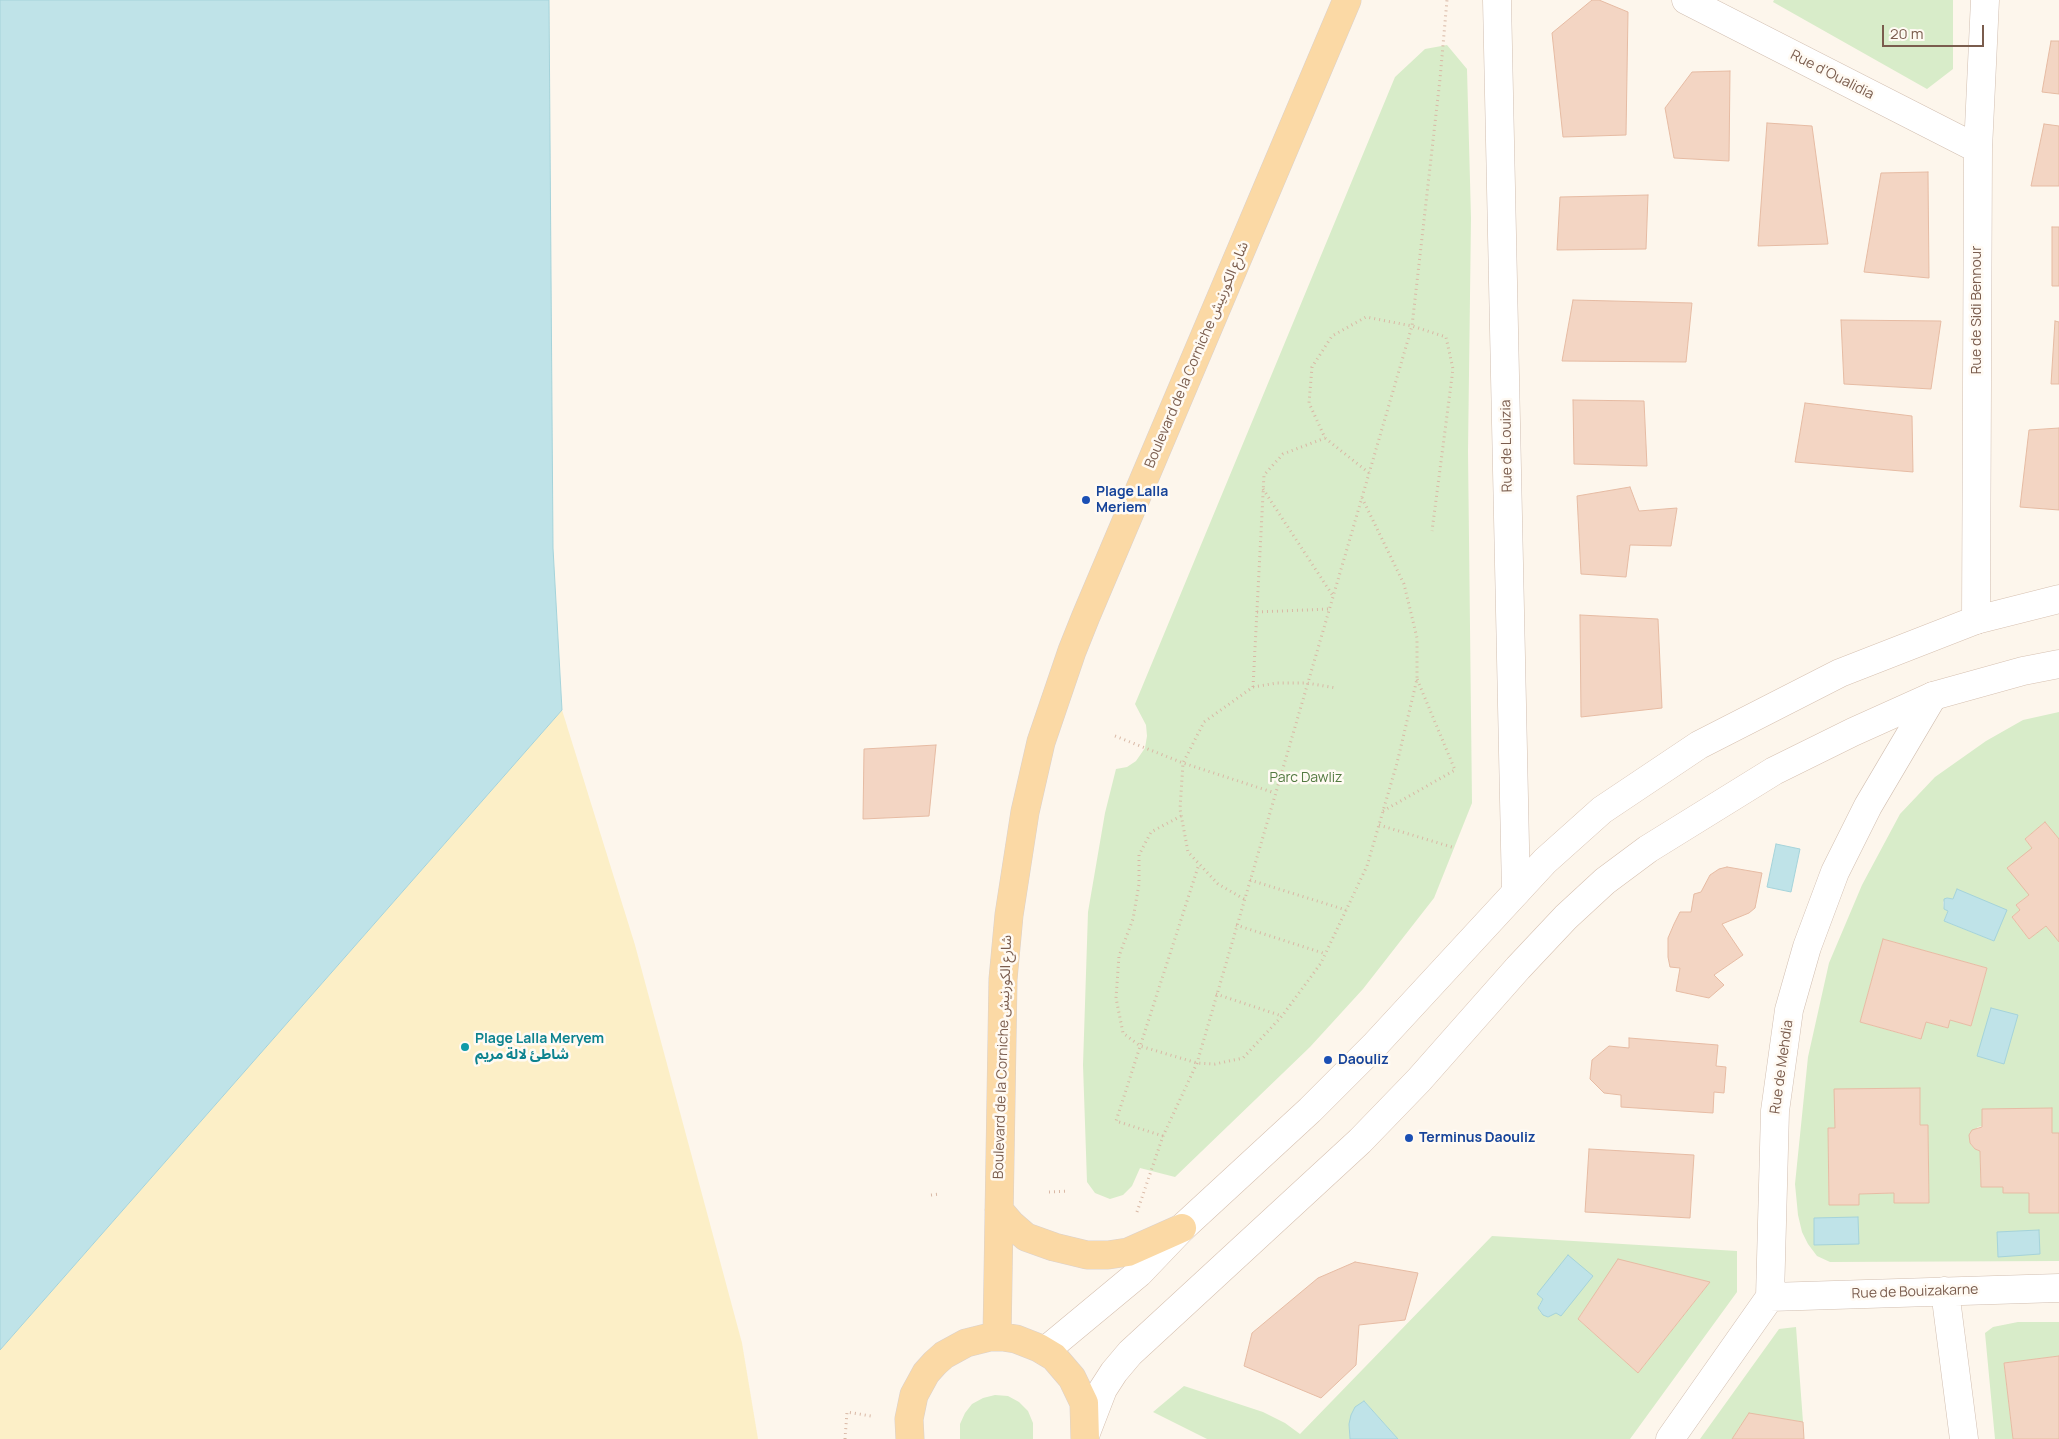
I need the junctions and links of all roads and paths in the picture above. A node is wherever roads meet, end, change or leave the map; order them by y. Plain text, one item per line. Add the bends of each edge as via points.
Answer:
1 (1348, 0) edge
2 (1447, 0) edge
3 (1497, 0) edge
4 (1686, 0) edge
5 (1985, 0) edge
6 (1978, 150) junction
7 (1412, 326) junction
8 (1325, 438) junction
9 (1369, 473) junction
10 (1263, 489) junction
11 (1362, 498) junction
12 (1432, 531) dead end
13 (1333, 596) junction
14 (2059, 599) edge
15 (1329, 609) junction
16 (1257, 612) junction
17 (1976, 620) junction
18 (2059, 664) edge
19 (1417, 679) junction
20 (1307, 683) junction
21 (1253, 687) junction
22 (1336, 688) dead end
23 (1933, 696) junction
24 (1115, 736) dead end
25 (1184, 763) junction
26 (1275, 793) junction
27 (1383, 811) junction
28 (1181, 816) junction
29 (1379, 825) junction
30 (1455, 848) dead end
31 (1199, 863) junction
32 (1250, 880) junction
33 (1516, 892) junction
34 (1244, 899) junction
35 (1346, 910) junction
36 (1236, 925) junction
37 (1326, 954) junction
38 (1216, 994) junction
39 (1282, 1016) junction
40 (1140, 1046) junction
41 (1197, 1063) junction
42 (1163, 1136) junction
43 (1069, 1191) dead end
44 (1049, 1192) dead end
45 (940, 1194) dead end
46 (931, 1195) dead end
47 (999, 1210) junction
48 (1135, 1216) dead end
49 (1182, 1228) junction
50 (2059, 1288) edge
51 (1945, 1291) junction
52 (1770, 1297) junction
53 (998, 1337) junction
54 (1045, 1351) junction
55 (871, 1416) dead end
56 (1086, 1436) edge
57 (845, 1439) edge
58 (910, 1439) edge
59 (1670, 1439) edge
60 (1964, 1439) edge

1 - 47 main road, Boulevard de la Corniche شارع الكورنيش via 1086,616 1041,742 1008,915 1003,979
2 - 7 path
3 - 33 street, Rue de Louizia
4 - 6 street, Rue d'Oualidia
5 - 6 street, Rue de Sidi Bennour
6 - 17 street, Rue de Sidi Bennour
7 - 8 path via 1366,317 1332,336 1312,367 1309,403
7 - 9 path
7 - 12 path via 1446,337 1453,369
8 - 9 path
8 - 10 path via 1283,454 1264,475
9 - 11 path
10 - 13 path
10 - 16 path
11 - 13 path
11 - 19 path via 1404,584 1417,638
13 - 15 path
14 - 17 street
15 - 16 path
15 - 20 path
16 - 21 path
17 - 33 street via 1840,673 1699,745 1602,810
18 - 23 street
19 - 27 path
19 - 27 path via 1455,770
20 - 21 path
20 - 22 path
20 - 26 path
21 - 25 path via 1204,722
23 - 52 street, Rue de Mehdia via 1868,806 1835,872 1807,946 1789,1010 1775,1111
23 - 56 street via 1774,771 1648,849 1605,880 1518,968 1360,1142 1130,1353 1103,1389
24 - 25 path
25 - 26 path
25 - 28 path
26 - 32 path
27 - 29 path
28 - 31 path via 1188,852
28 - 40 path via 1151,832 1139,855 1140,884 1133,919 1119,956 1116,998 1123,1033
29 - 30 path
29 - 35 path via 1366,866
31 - 34 path via 1218,884
31 - 40 path
32 - 34 path
32 - 35 path
33 - 49 street via 1374,1046
34 - 36 path
35 - 37 path
36 - 37 path
36 - 38 path
37 - 39 path
38 - 39 path
38 - 41 path
39 - 41 path via 1243,1058 1215,1064
40 - 41 path
40 - 42 path via 1116,1120
41 - 42 path
42 - 48 path
43 - 44 path
45 - 46 path
47 - 49 main road via 1026,1237 1087,1255 1128,1252
47 - 53 main road, Boulevard de la Corniche شارع الكورنيش
49 - 54 street via 1139,1273
50 - 51 street, Rue de Bouizakarne
51 - 52 street, Rue de Bouizakarne
51 - 60 street
52 - 59 street
53 - 54 main road via 1016,1339
53 - 58 main road via 960,1346 944,1355 926,1373 911,1407
54 - 56 main road via 1064,1367 1079,1390 1084,1403
55 - 57 path via 847,1412

